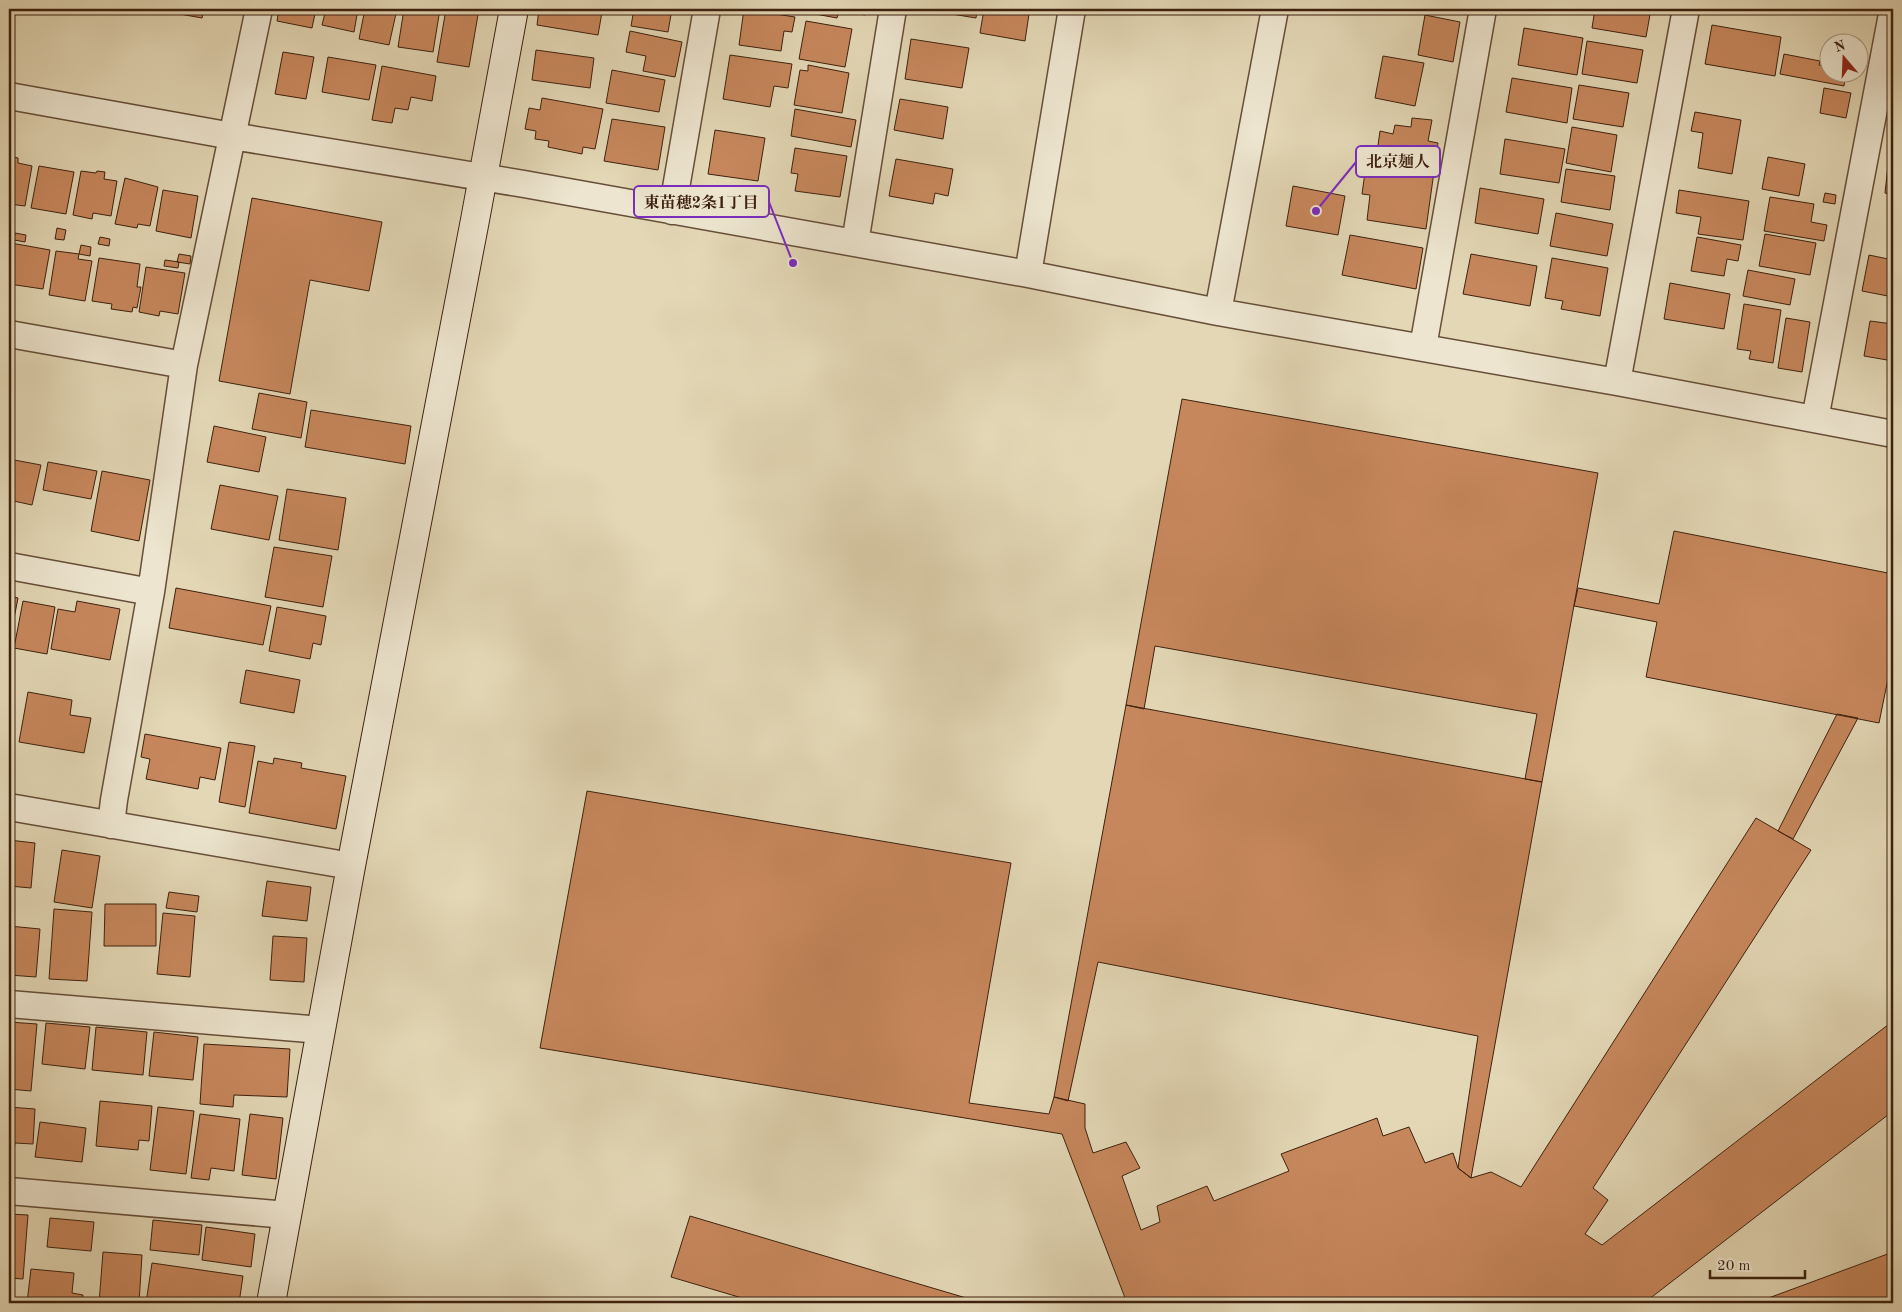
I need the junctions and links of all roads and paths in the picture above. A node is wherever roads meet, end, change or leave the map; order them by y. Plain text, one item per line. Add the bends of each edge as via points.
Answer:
1 (259, 9) edge
2 (514, 9) edge
3 (707, 9) edge
4 (893, 9) edge
5 (1072, 9) edge
6 (1274, 9) edge
7 (1483, 9) edge
8 (1686, 9) edge
9 (1893, 9) edge
10 (9, 96) edge
11 (232, 136) junction
12 (483, 178) junction
13 (672, 211) junction
14 (855, 243) junction
15 (1028, 274) junction
16 (1218, 312) junction
17 (9, 334) edge
18 (1423, 347) junction
19 (184, 365) junction
20 (1617, 382) junction
21 (1815, 419) junction
22 (1893, 434) edge
23 (9, 566) edge
24 (151, 592) junction
25 (9, 807) edge
26 (111, 825) junction
27 (351, 866) junction
28 (9, 1004) edge
29 (321, 1030) junction
30 (9, 1191) edge
31 (287, 1215) junction
32 (271, 1303) edge

1 - 11 street
2 - 12 street
3 - 13 street
4 - 14 street
5 - 15 street
6 - 16 street
7 - 18 street
8 - 20 street
9 - 21 street
10 - 11 street
11 - 12 street
11 - 19 street
12 - 13 street
12 - 27 street
13 - 14 street
14 - 15 street
15 - 16 street
16 - 18 street
17 - 19 street
18 - 20 street
19 - 24 street
20 - 21 street
21 - 22 street
23 - 24 street
24 - 26 street
25 - 26 street
26 - 27 street
27 - 29 street
28 - 29 street
29 - 31 street
30 - 31 street
31 - 32 street

